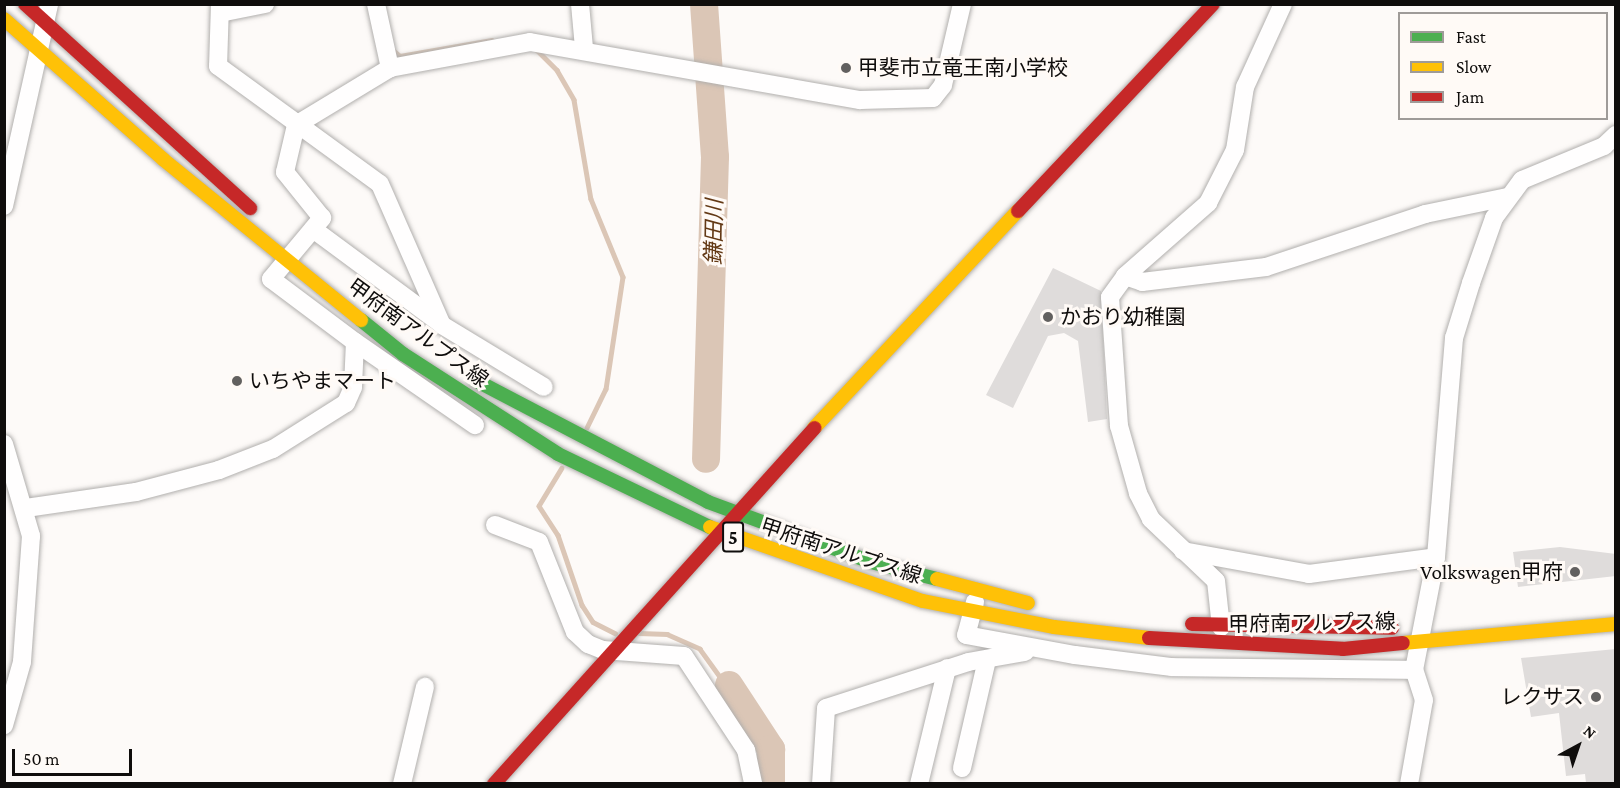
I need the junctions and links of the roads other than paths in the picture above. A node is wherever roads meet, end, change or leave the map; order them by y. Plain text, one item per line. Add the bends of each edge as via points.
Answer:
1 (25, 4) edge
2 (264, 4) edge
3 (376, 4) edge
4 (580, 4) edge
5 (962, 4) edge
6 (1213, 4) edge
7 (1283, 4) edge
8 (220, 9) edge
9 (47, 13) edge
10 (4, 19) edge
11 (584, 48) junction
12 (39, 49) junction
13 (390, 68) junction
14 (296, 125) junction
15 (1616, 135) edge
16 (7, 181) edge
17 (1507, 197) junction
18 (4, 206) edge
19 (313, 229) junction
20 (292, 255) junction
21 (1125, 276) junction
22 (367, 304) dead end
23 (442, 324) junction
24 (355, 342) junction
25 (447, 363) dead end
26 (544, 387) dead end
27 (475, 425) dead end
28 (4, 444) edge
29 (26, 508) junction
30 (737, 513) junction
31 (495, 525) dead end
32 (717, 531) junction
33 (1183, 551) junction
34 (1436, 557) junction
35 (978, 591) junction
36 (1039, 606) dead end
37 (973, 611) junction
38 (1538, 615) dead end
39 (1168, 622) dead end
40 (1616, 624) edge
41 (1221, 627) junction
42 (1423, 635) junction
43 (615, 647) junction
44 (1042, 650) junction
45 (987, 660) junction
46 (947, 668) junction
47 (1414, 670) junction
48 (425, 687) dead end
49 (4, 725) edge
50 (962, 768) dead end
51 (402, 783) edge
52 (494, 783) edge
53 (753, 783) edge
54 (821, 783) edge
55 (919, 783) edge
56 (1409, 783) edge

1 - 9 main road, 甲府南アルプス線 / 5
2 - 8 street
3 - 13 street
4 - 11 street
5 - 11 street via 943,85 933,98 860,100 596,58
6 - 30 main road
7 - 21 street via 1245,87 1235,150 1208,203
8 - 14 street via 218,66
9 - 12 street
9 - 20 main road, 甲府南アルプス線 / 5
10 - 12 main road, 甲府南アルプス線 / 5
11 - 13 street via 530,42
12 - 16 street
12 - 20 main road, 甲府南アルプス線 / 5
13 - 14 street
14 - 19 street via 285,172 318,208 322,218
14 - 23 street via 380,184
15 - 17 street via 1604,146 1547,165
16 - 18 street
17 - 21 street via 1425,214 1266,267 1142,282
17 - 34 street via 1494,218 1454,338
19 - 20 street
19 - 23 street
20 - 22 main road, 甲府南アルプス線 / 5
20 - 24 street via 271,279
20 - 32 main road, 甲府南アルプス線 / 5 via 403,354 505,421 621,488
21 - 33 street via 1110,297 1109,313 1119,426 1151,519
23 - 26 street
24 - 27 street
24 - 29 street via 353,387 346,403 273,449 136,492
25 - 30 main road, 甲府南アルプス線 / 5 via 617,458
28 - 29 street
29 - 49 street via 31,536 27,631
30 - 32 main road
30 - 35 main road, 甲府南アルプス線 / 5 via 871,562
31 - 43 street via 539,542 575,632 588,644
32 - 37 main road, 甲府南アルプス線 / 5 via 852,581
32 - 43 main road
33 - 34 street via 1310,574
33 - 41 street via 1216,581
34 - 42 street
35 - 36 main road, 甲府南アルプス線 / 5
35 - 37 street
37 - 42 main road, 甲府南アルプス線 / 5 via 1054,627 1235,647 1343,649
37 - 44 street via 966,635
38 - 42 main road, 甲府南アルプス線 / 5
39 - 41 main road, 甲府南アルプス線 / 5
40 - 42 main road, 甲府南アルプス線 / 5
41 - 42 main road, 甲府南アルプス線 / 5
42 - 47 street
43 - 52 main road
43 - 53 street via 684,656 746,750
44 - 45 street
44 - 47 street via 1172,667
45 - 46 street
45 - 50 street
46 - 54 street via 826,708
46 - 55 street
47 - 56 street via 1424,700
48 - 51 street

